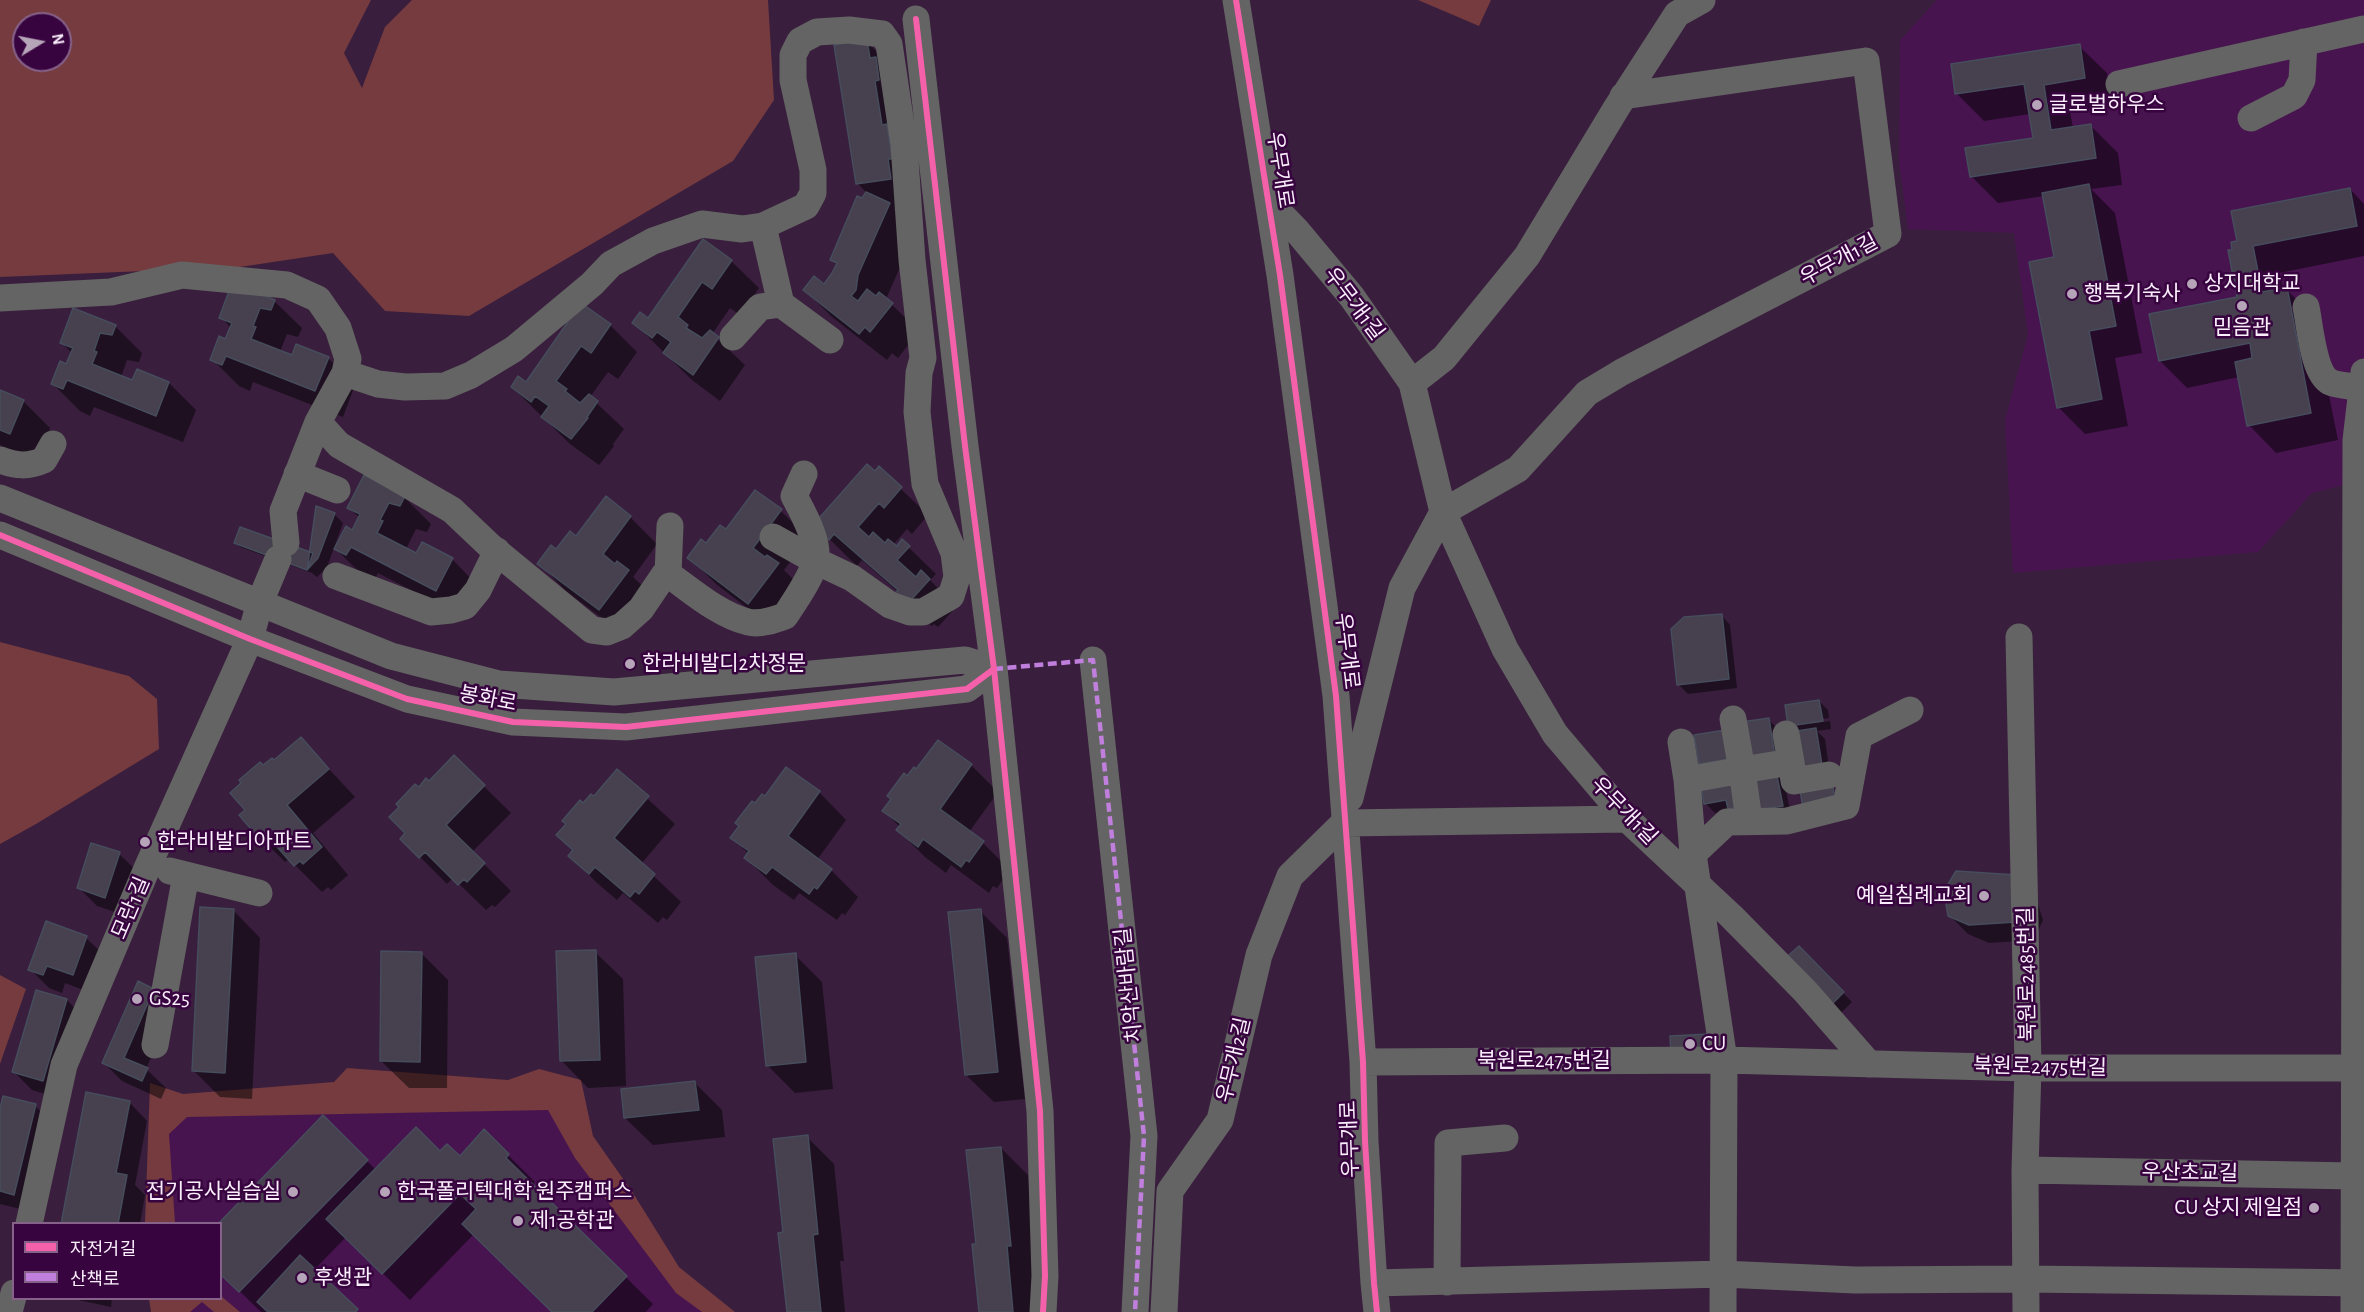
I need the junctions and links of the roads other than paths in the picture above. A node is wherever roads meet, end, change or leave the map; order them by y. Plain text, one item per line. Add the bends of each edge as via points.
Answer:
1 (1236, 0) edge
2 (1702, 0) edge
3 (916, 19) dead end
4 (2364, 28) edge
5 (2304, 42) junction
6 (2119, 84) dead end
7 (1623, 96) junction
8 (2251, 118) dead end
9 (1269, 202) junction
10 (763, 226) junction
11 (0, 298) edge
12 (782, 304) junction
13 (2306, 307) dead end
14 (733, 337) dead end
15 (830, 340) dead end
16 (345, 373) junction
17 (2363, 380) edge
18 (1412, 383) junction
19 (318, 422) junction
20 (53, 444) dead end
21 (0, 460) edge
22 (297, 474) junction
23 (804, 474) dead end
24 (337, 490) dead end
25 (0, 498) edge
26 (1443, 512) junction
27 (670, 526) dead end
28 (0, 535) edge
29 (773, 537) dead end
30 (497, 552) junction
31 (816, 561) junction
32 (668, 574) junction
33 (336, 576) dead end
34 (260, 602) junction
35 (2019, 637) dead end
36 (250, 639) junction
37 (1093, 660) dead end
38 (994, 669) junction
39 (1910, 710) dead end
40 (1733, 719) dead end
41 (1786, 734) dead end
42 (1681, 742) dead end
43 (1791, 762) junction
44 (1742, 770) junction
45 (1829, 775) dead end
46 (1687, 780) junction
47 (1748, 813) dead end
48 (1627, 819) junction
49 (1344, 823) junction
50 (1693, 854) junction
51 (148, 866) junction
52 (186, 874) junction
53 (1698, 885) junction
54 (259, 893) dead end
55 (2361, 901) edge
56 (155, 1045) dead end
57 (1724, 1060) junction
58 (1364, 1062) junction
59 (1869, 1064) junction
60 (2028, 1068) junction
61 (2360, 1068) edge
62 (1505, 1138) dead end
63 (2025, 1170) junction
64 (2355, 1176) junction
65 (29, 1222) edge
66 (1723, 1274) junction
67 (2026, 1279) junction
68 (1447, 1282) junction
69 (1374, 1283) junction
70 (2359, 1283) edge
71 (1043, 1312) edge
72 (1135, 1312) edge
73 (1164, 1312) edge
74 (1377, 1312) edge
75 (1723, 1312) edge
76 (2026, 1312) edge
77 (2354, 1312) edge

1 - 9 street, 우무개로
2 - 7 street via 1677,14
3 - 38 street
4 - 5 street
5 - 6 street
5 - 8 street via 2302,80 2294,96
7 - 18 street via 1527,256 1444,358
7 - 26 street, 우무개1길 via 1866,62 1888,234 1587,393 1518,469
9 - 18 street, 우무개1길 via 1352,297
9 - 49 street, 우무개로 via 1336,696
10 - 12 street
10 - 16 street via 742,229 702,224 653,241 611,264 514,349 445,386 378,384
10 - 31 street via 806,206 813,193 813,170 794,80 793,55 800,41 817,32 837,30 882,34 889,44 904,145 923,358 917,412 925,484 954,553 957,577 951,596 923,612 910,612 890,605 852,578
11 - 16 street via 111,292 182,274 287,285 318,299 338,328 348,359
12 - 14 street via 760,307
12 - 15 street
13 - 17 street via 2322,375 2330,382
16 - 19 street
17 - 55 street via 2356,440
18 - 26 street
19 - 22 street
19 - 30 street via 339,445 452,510
20 - 21 street via 44,460 34,465
22 - 24 street
22 - 34 street, 모란1길 via 283,511 282,551
23 - 31 street via 794,496 808,521
25 - 34 street, 봉화로
26 - 48 street, 우무개1길 via 1505,649 1555,734
26 - 49 street via 1402,588
27 - 32 street
28 - 36 street, 봉화로
29 - 31 street
30 - 32 street via 592,630 607,632 622,626 641,609
30 - 33 street via 478,590 465,606 451,610 431,612
31 - 32 street via 785,616 768,622 750,623 719,609
34 - 36 street, 모란1길
34 - 38 street, 봉화로 via 391,656 499,684 614,692 965,660
35 - 60 street, 북원로2485번길
36 - 38 street, 봉화로 via 407,699 513,722 626,726 967,689
36 - 51 street, 모란1길
37 - 72 street, 치악산바람길 via 1144,1136
38 - 71 street via 1040,1111
39 - 50 street via 1858,736 1846,806 1787,821 1727,822
40 - 44 street
41 - 43 street
42 - 46 street
43 - 44 street
43 - 45 street via 1794,782
44 - 46 street
44 - 47 street
46 - 50 street
48 - 49 street
48 - 53 street, 우무개1길
49 - 58 street, 우무개로
49 - 73 street, 우무개2길 via 1290,876 1259,955 1220,1120 1170,1191
50 - 53 street
51 - 52 street
51 - 65 street, 모란1길 via 64,1065
52 - 54 street
52 - 56 street
53 - 57 street
53 - 59 street, 우무개1길 via 1805,991
55 - 61 street
57 - 58 street, 북원로2475번길
57 - 59 street, 북원로2475번길
57 - 66 street
58 - 69 street, 우무개로
59 - 60 street, 북원로2475번길
60 - 61 street, 북원로2475번길
60 - 63 street, 북원로2485번길
61 - 64 street
62 - 68 street via 1448,1143
63 - 64 street, 우산초교길
63 - 67 street, 북원로2485번길
64 - 70 street
66 - 67 street via 1855,1280
66 - 68 street
66 - 75 street
67 - 70 street
67 - 76 street, 북원로2485번길
68 - 69 street
69 - 74 street, 우무개로
70 - 77 street

